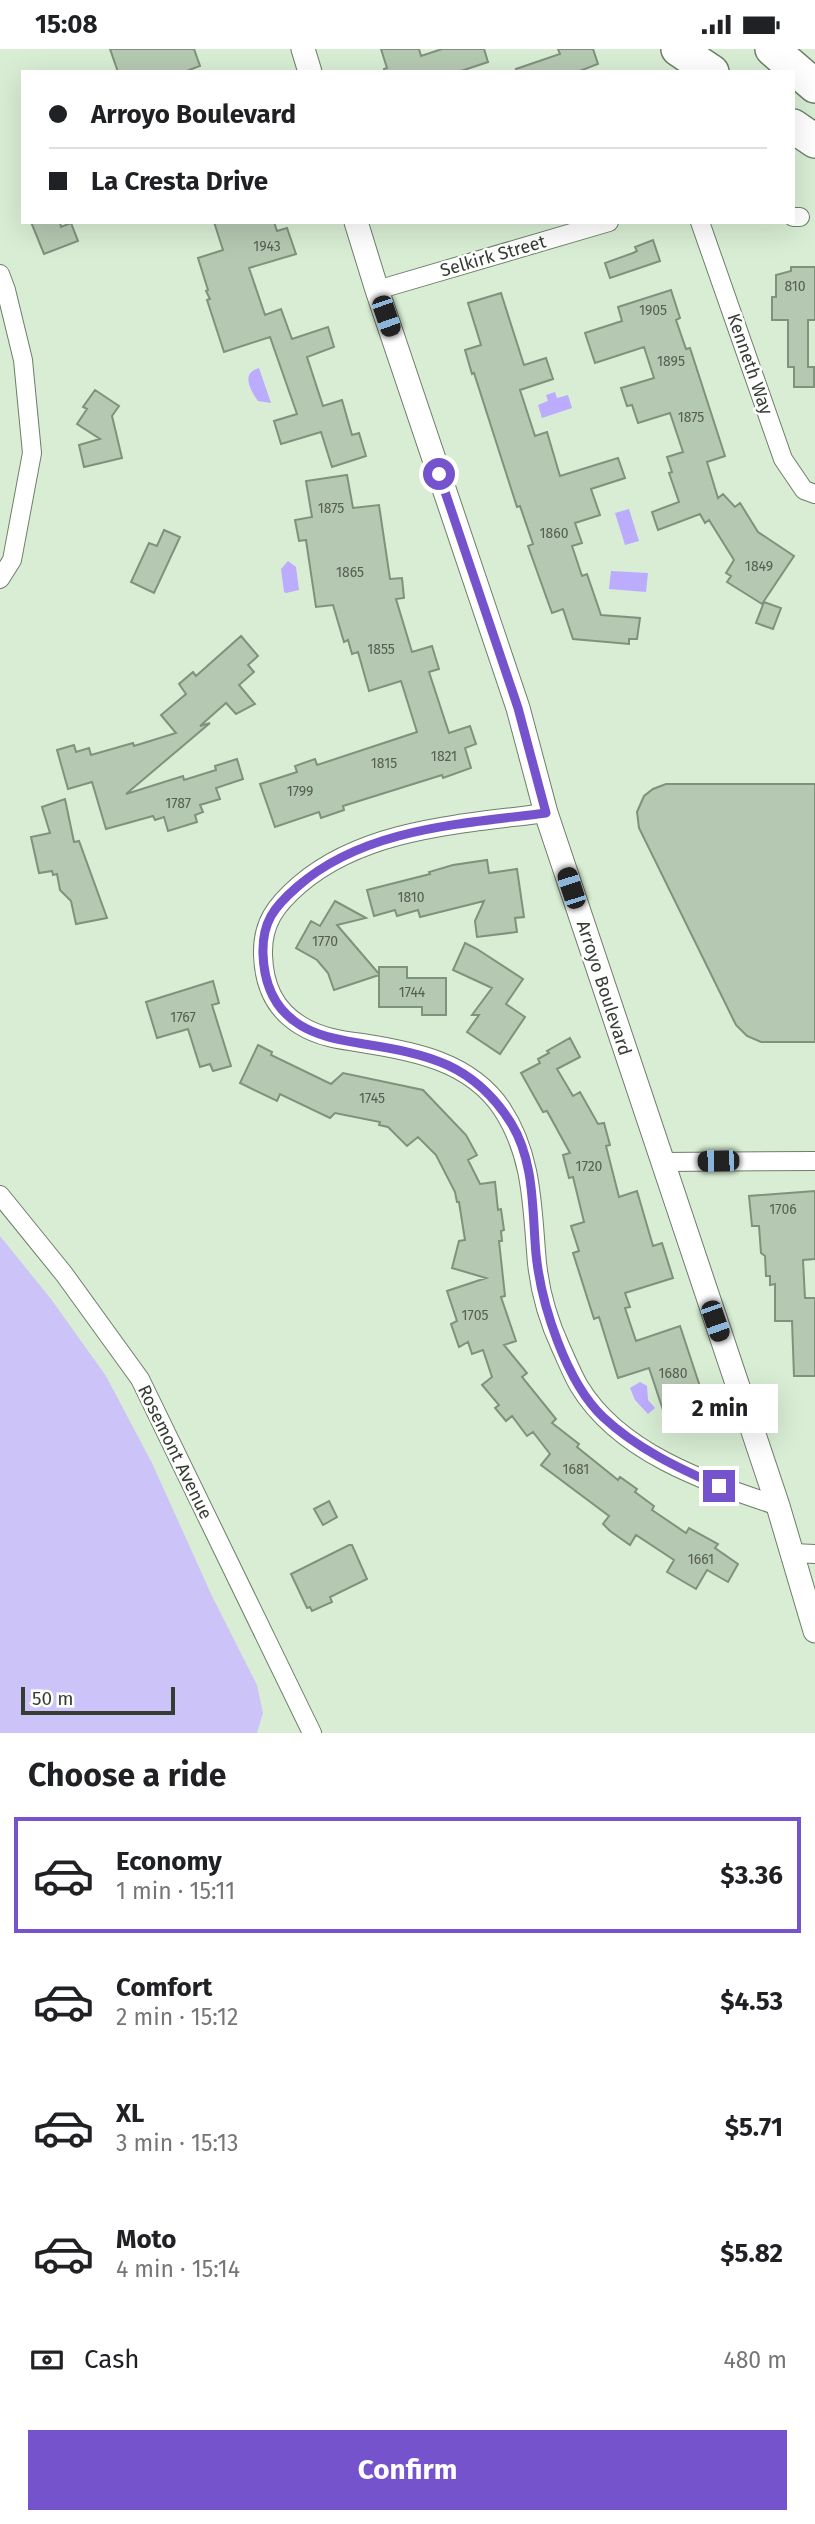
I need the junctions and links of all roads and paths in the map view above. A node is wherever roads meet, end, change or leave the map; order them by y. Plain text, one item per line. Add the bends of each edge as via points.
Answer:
1 (303, 49) edge
2 (678, 49) edge
3 (772, 49) edge
4 (309, 70) edge
5 (709, 70) edge
6 (815, 86) edge
7 (795, 127) edge
8 (815, 141) edge
9 (357, 224) edge
10 (602, 224) edge
11 (701, 224) edge
12 (0, 274) edge
13 (377, 290) junction
14 (815, 494) edge
15 (0, 579) edge
16 (546, 813) junction
17 (815, 1161) edge
18 (662, 1162) junction
19 (0, 1195) edge
20 (778, 1506) junction
21 (804, 1553) edge
22 (815, 1631) edge
23 (312, 1733) edge

1 - 4 street
2 - 5 highway
3 - 6 highway
7 - 8 highway
9 - 13 street, Arroyo Boulevard
10 - 13 street, Selkirk Street
11 - 14 street, Kenneth Way via 783,459 804,490
12 - 15 street via 23,360 32,453 12,561
13 - 16 street, Arroyo Boulevard via 518,708
16 - 18 street, Arroyo Boulevard
16 - 20 street via 404,835 328,863 279,902 268,920 263,968 270,992 282,1012 301,1026 330,1038 425,1055 481,1084 514,1128 524,1154 544,1302 579,1386 602,1416 634,1442 699,1477
17 - 18 street
18 - 20 street, Arroyo Boulevard
19 - 23 street, Rosemont Avenue via 140,1379
20 - 21 street, Arroyo Boulevard
21 - 22 street, Arroyo Boulevard

